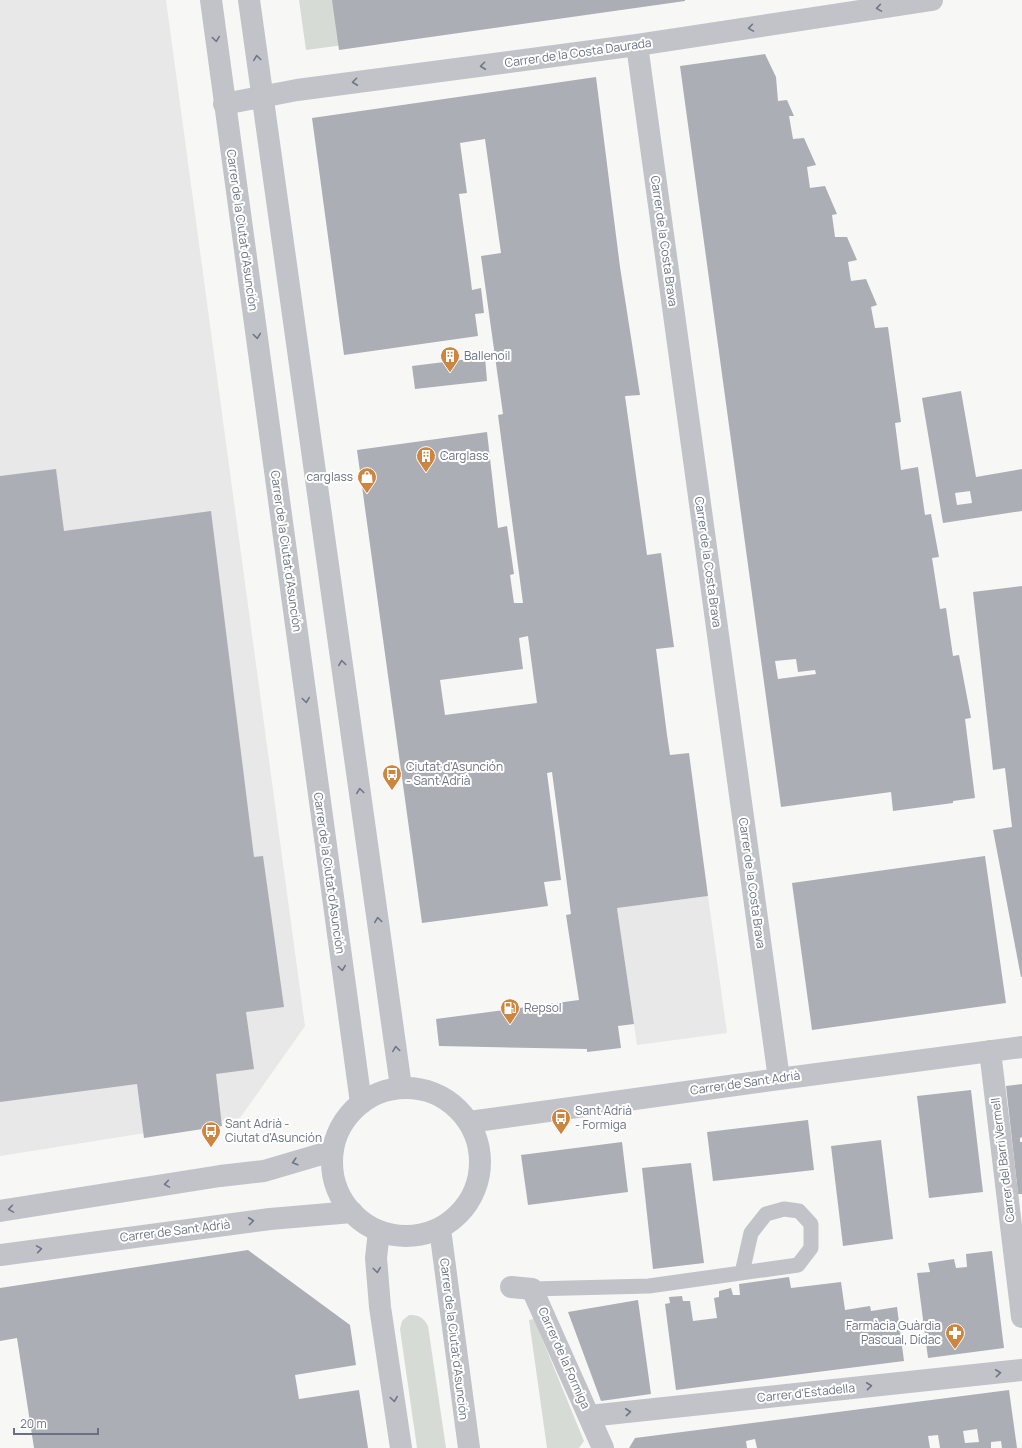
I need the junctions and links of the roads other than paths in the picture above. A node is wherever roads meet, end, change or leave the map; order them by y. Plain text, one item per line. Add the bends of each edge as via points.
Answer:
1 (211, 0) edge
2 (249, 0) edge
3 (932, 0) edge
4 (637, 45) junction
5 (263, 97) junction
6 (224, 104) junction
7 (1022, 1047) edge
8 (990, 1051) junction
9 (779, 1079) junction
10 (401, 1088) junction
11 (361, 1103) junction
12 (469, 1122) junction
13 (332, 1151) junction
14 (0, 1211) edge
15 (352, 1212) junction
16 (1016, 1223) edge
17 (440, 1229) junction
18 (379, 1231) junction
19 (0, 1255) edge
20 (742, 1273) junction
21 (511, 1287) dead end
22 (532, 1289) junction
23 (1022, 1317) edge
24 (1022, 1370) edge
25 (589, 1416) junction
26 (401, 1448) edge
27 (469, 1448) edge
28 (603, 1448) edge

1 -> 6 street, Carrer de la Ciutat d'Asunción
5 -> 2 street
3 -> 4 street, Carrer de la Costa Daurada
4 -> 5 street, Carrer de la Costa Daurada via 298,90
4 - 9 street, Carrer de la Costa Brava
5 - 6 street, Carrer de la Costa Daurada
10 -> 5 street
6 -> 11 street, Carrer de la Ciutat d'Asunción
7 - 8 street, Carrer de Sant Adrià
8 - 9 street, Carrer de Sant Adrià
8 - 16 street, Carrer del Barri Vermell
9 - 12 street, Carrer de Sant Adrià
10 - 11 street via 375,1094
10 - 12 street via 435,1093 459,1109
11 - 13 street via 341,1126
12 - 17 street via 474,1130 481,1156 478,1183 462,1211
13 -> 14 street via 264,1171
13 - 15 street via 335,1181
15 - 18 street via 358,1220
19 -> 15 street, Carrer de Sant Adrià via 270,1219
16 - 23 street, Carrer del Barri Vermell
17 - 18 street via 415,1236
17 - 27 street, Carrer de la Ciutat d'Asunción
18 -> 26 street via 376,1258 380,1307
20 - 20 lane via 752,1233 766,1214 784,1209 799,1211 812,1224 812,1248 798,1265
20 - 22 lane via 649,1286
21 - 22 street
22 - 25 street, Carrer de la Formiga
25 -> 24 street, Carrer d'Estadella
25 - 28 street, Carrer de la Formiga

